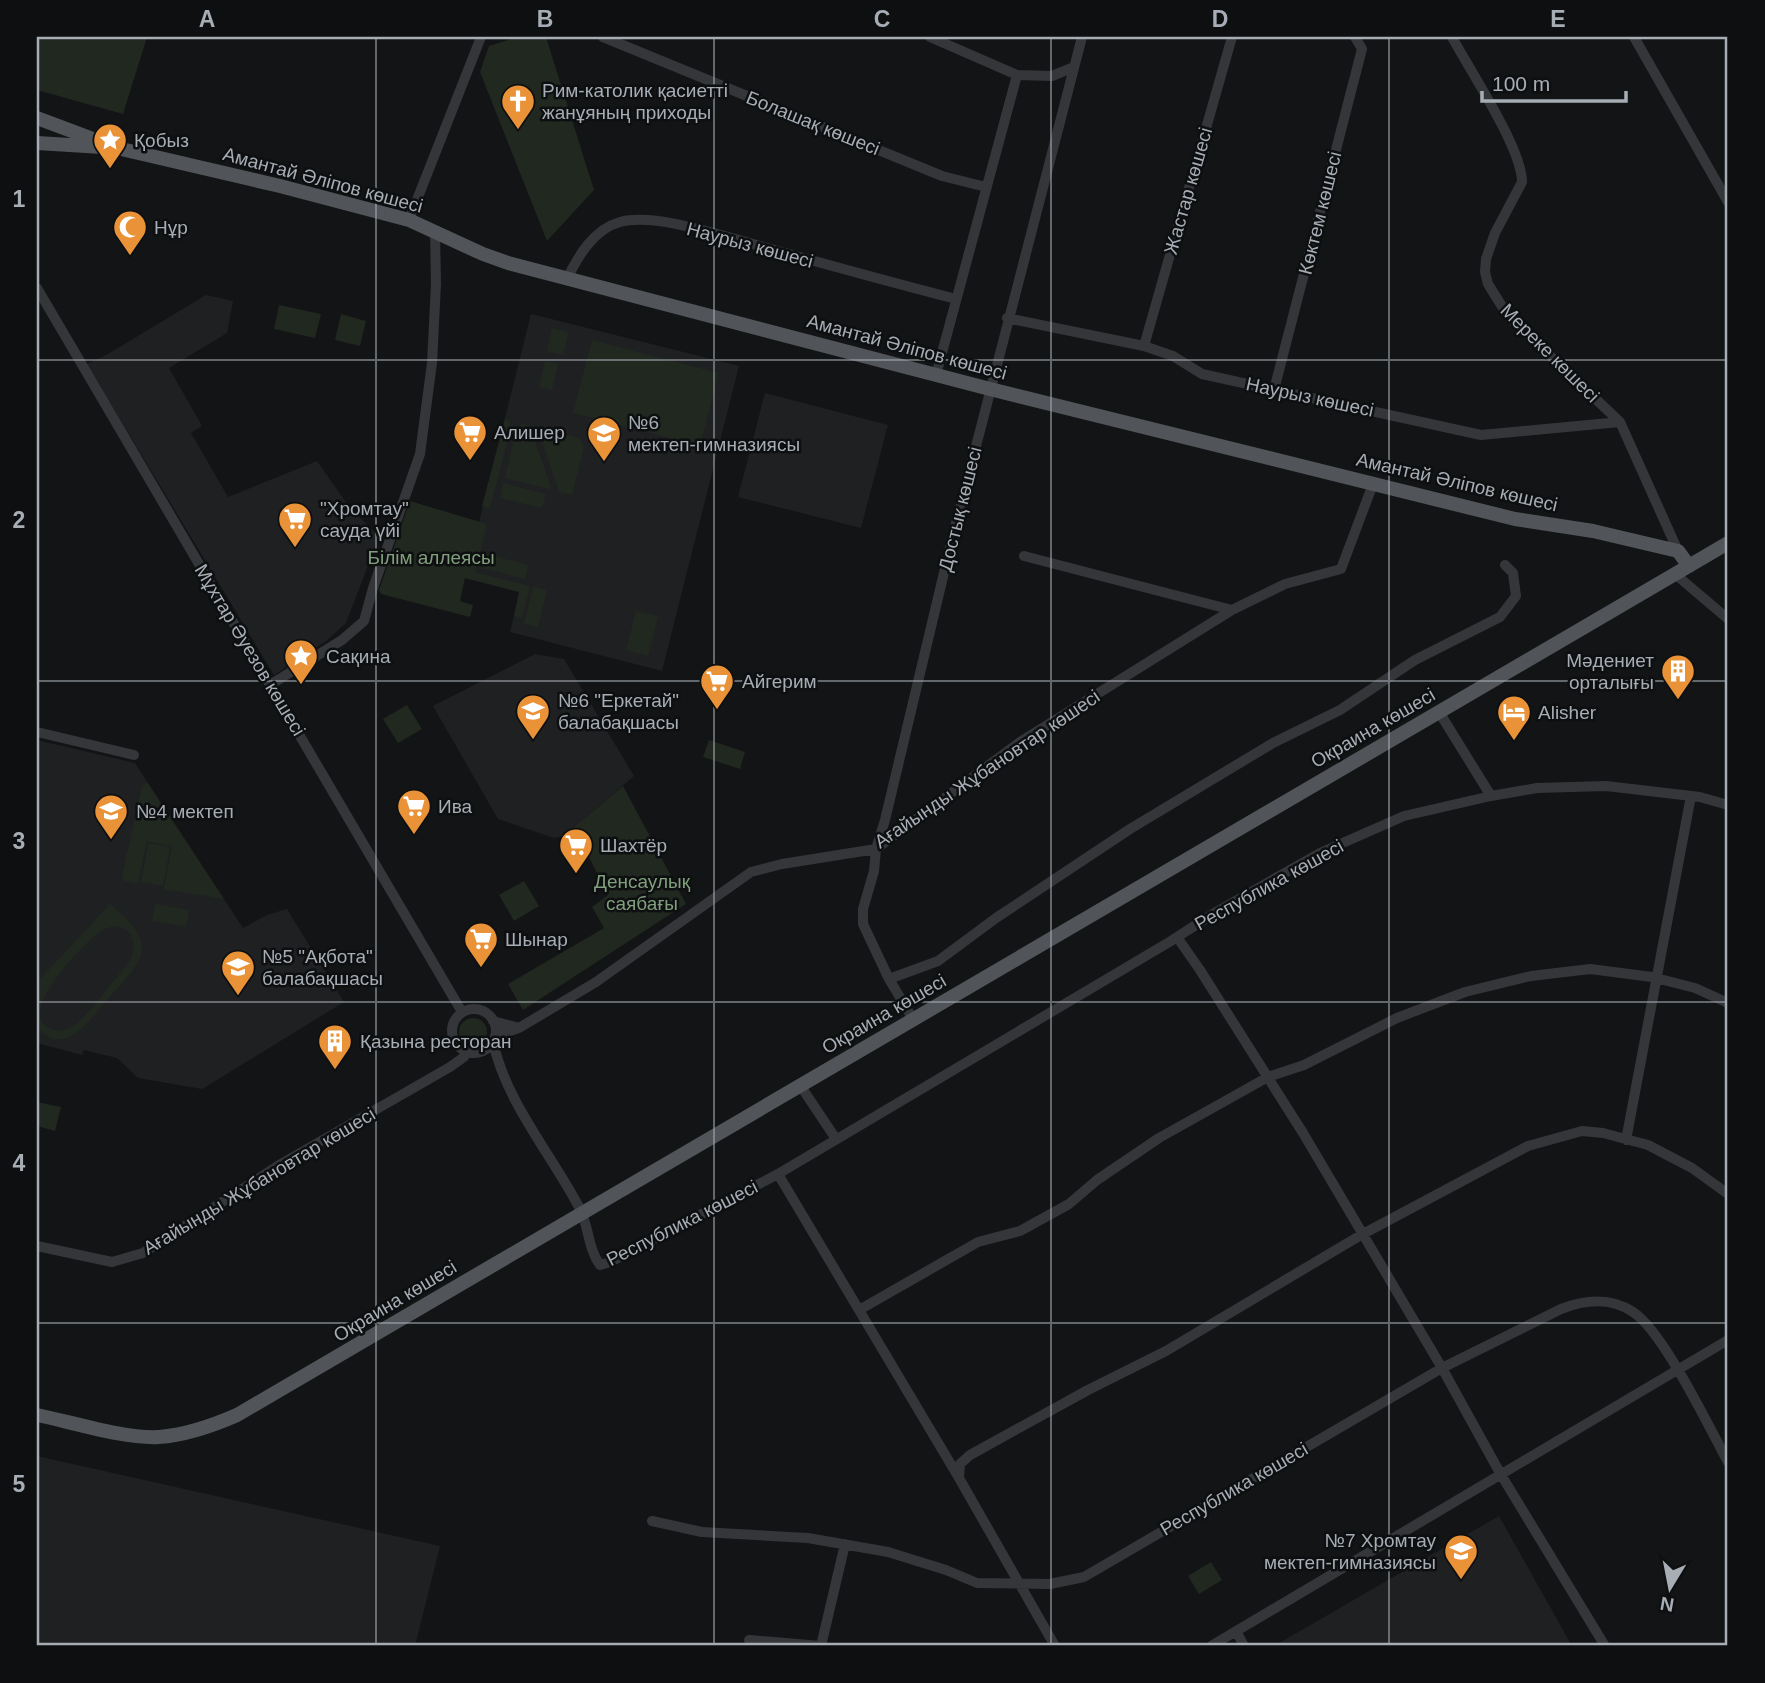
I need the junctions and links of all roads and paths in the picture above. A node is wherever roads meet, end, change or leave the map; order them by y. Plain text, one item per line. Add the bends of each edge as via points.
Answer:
1 (481, 37) edge
2 (603, 37) edge
3 (930, 37) edge
4 (1082, 37) edge
5 (1232, 37) edge
6 (1355, 37) edge
7 (1451, 37) edge
8 (1634, 37) edge
9 (1074, 66) junction
10 (1017, 75) junction
11 (37, 118) edge
12 (37, 143) edge
13 (62, 145) junction
14 (117, 148) junction
15 (37, 151) edge
16 (986, 187) junction
17 (1728, 202) edge
18 (409, 220) junction
19 (435, 232) junction
20 (567, 279) junction
21 (37, 288) edge
22 (956, 299) junction
23 (1007, 318) junction
24 (1144, 346) junction
25 (936, 375) junction
26 (990, 389) junction
27 (1274, 390) junction
28 (1620, 422) junction
29 (1373, 484) junction
30 (1728, 543) edge
31 (1678, 551) junction
32 (1024, 556) dead end
33 (1505, 565) dead end
34 (1689, 566) junction
35 (1675, 574) junction
36 (1232, 610) junction
37 (1728, 619) edge
38 (270, 685) junction
39 (1439, 712) junction
40 (37, 732) edge
41 (134, 755) dead end
42 (1491, 796) junction
43 (1691, 796) junction
44 (1728, 805) edge
45 (876, 849) junction
46 (1177, 937) junction
47 (889, 979) junction
48 (1658, 979) junction
49 (1728, 1003) edge
50 (462, 1012) junction
51 (913, 1019) junction
52 (493, 1021) junction
53 (519, 1028) junction
54 (494, 1039) junction
55 (466, 1052) junction
56 (482, 1052) junction
57 (497, 1064) junction
58 (1268, 1077) junction
59 (800, 1085) junction
60 (836, 1139) junction
61 (1626, 1140) junction
62 (778, 1174) junction
63 (1728, 1194) edge
64 (582, 1212) junction
65 (1361, 1235) junction
66 (37, 1246) edge
67 (859, 1310) junction
68 (1728, 1340) edge
69 (1442, 1368) junction
70 (1677, 1370) junction
71 (37, 1415) edge
72 (1728, 1462) edge
73 (1500, 1473) junction
74 (959, 1478) junction
75 (652, 1521) dead end
76 (845, 1545) junction
77 (1018, 1584) junction
78 (1236, 1631) junction
79 (749, 1640) dead end
80 (1055, 1646) edge
81 (1211, 1646) edge
82 (1244, 1646) edge
83 (1605, 1646) edge

1 - 18 street
2 - 16 street, Болашақ көшесі via 942,176
3 - 10 street
4 - 9 street, Достық көшесі
5 - 24 street, Жастар көшесі
6 - 27 street, Көктем көшесі via 1362,48
7 - 28 street, Мереке көшесі via 1507,134 1522,174 1486,259 1488,284 1508,316
8 - 17 street
9 - 10 street via 1052,76
9 - 23 street, Достық көшесі
10 - 16 street
11 - 14 main road, Амантай Әліпов көшесі
12 - 13 main road, Амантай Әліпов көшесі
13 - 14 main road, Амантай Әліпов көшесі
13 - 15 main road
14 - 18 main road, Амантай Әліпов көшесі
16 - 22 street
18 - 19 main road, Амантай Әліпов көшесі
19 - 20 main road, Амантай Әліпов көшесі via 483,254
19 - 38 street via 432,363 420,454 364,621
20 - 22 street, Наурыз көшесі via 597,235 617,223 639,218
20 - 25 main road, Амантай Әліпов көшесі
21 - 38 street, Мұхтар Әуезов көшесі
22 - 25 street
23 - 24 street, Наурыз көшесі
23 - 26 street, Достық көшесі
24 - 27 street, Наурыз көшесі via 1202,373
25 - 26 main road, Амантай Әліпов көшесі
26 - 29 main road, Амантай Әліпов көшесі
26 - 45 street, Достық көшесі
27 - 28 street, Наурыз көшесі via 1481,435
28 - 31 street, Мереке көшесі
29 - 31 main road, Амантай Әліпов көшесі via 1515,519
29 - 36 street, Ағайынды Жұбановтар көшесі via 1341,569 1285,584
30 - 34 main road, Окраина көшесі
31 - 34 main road
32 - 36 street
33 - 47 street via 1513,573 1516,587 1512,603 1500,617 1415,660 1340,710 1273,743 1130,829 938,961
34 - 35 main road, Окраина көшесі
35 - 37 street
35 - 39 main road, Окраина көшесі
36 - 45 street, Ағайынды Жұбановтар көшесі via 1020,742
38 - 50 street, Мұхтар Әуезов көшесі
39 - 42 street
39 - 51 main road, Окраина көшесі
40 - 41 street
42 - 43 street, Республика көшесі via 1537,788 1606,786
42 - 46 street, Республика көшесі via 1404,817 1320,853
43 - 44 street, Республика көшесі
43 - 48 street
45 - 47 street, Достық көшесі via 863,924
45 - 53 street, Ағайынды Жұбановтар көшесі via 751,872 596,982
46 - 58 street, Республика көшесі
46 - 60 street, Республика көшесі
47 - 51 street, Достық көшесі
48 - 49 street
48 - 58 street via 1590,969 1531,975 1465,992 1396,1018 1304,1065
48 - 61 street
50 - 52 street via 482,1011
50 - 55 street via 452,1034
51 - 59 main road, Окраина көшесі
52 - 53 street
52 - 54 street
53 - 54 street, Ағайынды Жұбановтар көшесі
54 - 56 street
54 - 57 street
55 - 56 street
55 - 66 street, Ағайынды Жұбановтар көшесі via 450,1067 281,1164 142,1253 112,1262
56 - 57 street
57 - 64 street
58 - 65 street, Республика көшесі
58 - 67 street via 1149,1145 1069,1204 1020,1231 978,1242
59 - 60 street
59 - 64 main road, Окраина көшесі
60 - 62 street, Республика көшесі
61 - 63 street via 1648,1145 1692,1168
61 - 65 street via 1582,1131 1528,1146
62 - 64 street, Республика көшесі via 600,1265
62 - 67 street, Республика көшесі
64 - 71 main road, Окраина көшесі via 258,1404 209,1427 156,1437
65 - 69 street, Республика көшесі
65 - 74 street via 1166,1351 970,1455 960,1464
67 - 74 street, Республика көшесі
68 - 70 street
69 - 70 street, Республика көшесі via 1561,1309 1596,1301 1632,1311 1644,1321
69 - 73 street, Республика көшесі
69 - 77 street, Республика көшесі via 1084,1577
70 - 72 street, Республика көшесі
70 - 73 street
73 - 78 street
73 - 83 street, Республика көшесі
74 - 77 street, Республика көшесі
75 - 76 street, Республика көшесі via 702,1532 808,1538
76 - 77 street, Республика көшесі via 888,1552 976,1583
76 - 79 street via 821,1646
77 - 80 street
78 - 81 street
78 - 82 street

